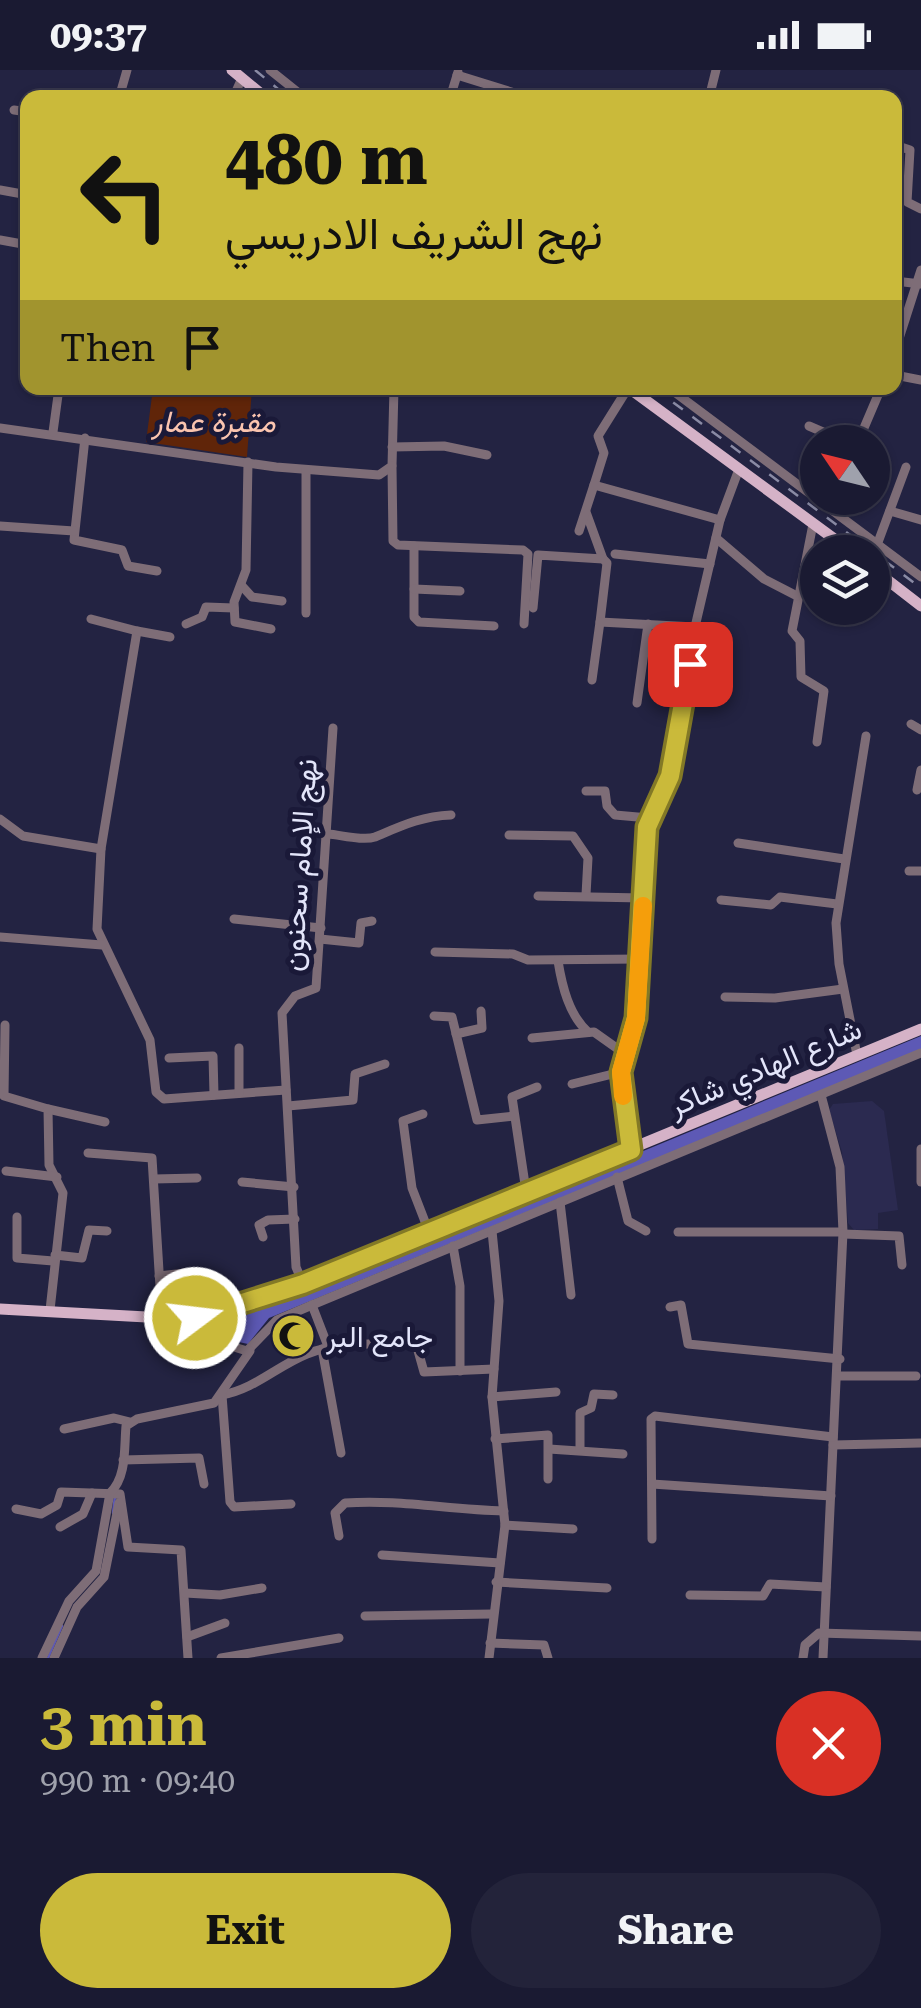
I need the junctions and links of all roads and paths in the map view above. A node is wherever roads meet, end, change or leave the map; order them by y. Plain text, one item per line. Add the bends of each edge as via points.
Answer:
1 (270, 70) edge
2 (458, 72) edge
3 (237, 74) edge
4 (256, 90) edge
5 (295, 90) edge
6 (509, 90) edge
7 (14, 110) dead end
8 (20, 111) edge
9 (902, 149) edge
10 (902, 184) edge
11 (921, 270) edge
12 (918, 284) edge
13 (902, 330) edge
14 (58, 395) edge
15 (394, 395) edge
16 (624, 395) edge
17 (638, 395) edge
18 (679, 395) edge
19 (877, 395) edge
20 (865, 425) edge
21 (0, 428) edge
22 (53, 432) junction
23 (85, 438) junction
24 (392, 446) junction
25 (486, 455) dead end
26 (248, 462) junction
27 (392, 466) junction
28 (906, 467) dead end
29 (739, 469) junction
30 (306, 470) junction
31 (800, 481) edge
32 (594, 484) junction
33 (585, 509) junction
34 (890, 511) joint
35 (845, 515) edge
36 (720, 520) junction
37 (921, 520) edge
38 (813, 524) junction
39 (0, 526) edge
40 (74, 531) junction
41 (579, 531) dead end
42 (828, 535) edge
43 (867, 535) edge
44 (716, 538) junction
45 (414, 546) junction
46 (615, 554) dead end
47 (890, 554) edge
48 (603, 559) junction
49 (710, 564) junction
50 (156, 571) dead end
51 (921, 577) edge
52 (890, 582) edge
53 (242, 586) junction
54 (414, 589) junction
55 (460, 591) dead end
56 (797, 596) junction
57 (282, 601) dead end
58 (921, 606) edge
59 (234, 608) junction
60 (533, 608) dead end
61 (306, 613) dead end
62 (91, 619) dead end
63 (600, 622) junction
64 (186, 624) dead end
65 (524, 624) dead end
66 (648, 624) junction
67 (494, 626) dead end
68 (695, 627) junction
69 (271, 629) dead end
70 (137, 631) junction
71 (170, 638) dead end
72 (592, 680) dead end
73 (637, 703) dead end
74 (911, 724) dead end
75 (334, 728) dead end
76 (921, 730) edge
77 (866, 736) dead end
78 (817, 742) dead end
79 (921, 770) edge
80 (917, 790) dead end
81 (586, 791) dead end
82 (450, 815) dead end
83 (649, 818) junction
84 (0, 819) edge
85 (328, 834) junction
86 (509, 836) dead end
87 (738, 843) dead end
88 (101, 849) junction
89 (844, 860) junction
90 (909, 871) dead end
91 (921, 871) edge
92 (586, 895) junction
93 (538, 896) dead end
94 (643, 898) junction
95 (721, 900) dead end
96 (837, 904) junction
97 (234, 920) dead end
98 (372, 921) dead end
99 (320, 934) junction
100 (0, 938) edge
101 (102, 945) junction
102 (435, 952) dead end
103 (640, 959) junction
104 (558, 961) junction
105 (843, 988) junction
106 (725, 997) dead end
107 (481, 1011) dead end
108 (434, 1016) dead end
109 (5, 1025) dead end
110 (921, 1029) edge
111 (588, 1032) junction
112 (456, 1034) junction
113 (532, 1038) dead end
114 (240, 1048) dead end
115 (2, 1052) edge
116 (625, 1054) junction
117 (921, 1054) edge
118 (858, 1055) junction
119 (169, 1058) dead end
120 (385, 1064) dead end
121 (621, 1072) junction
122 (572, 1084) dead end
123 (537, 1088) dead end
124 (286, 1090) junction
125 (239, 1093) junction
126 (214, 1095) junction
127 (820, 1095) junction
128 (288, 1106) junction
129 (48, 1110) junction
130 (423, 1114) dead end
131 (514, 1116) junction
132 (105, 1122) dead end
133 (921, 1149) edge
134 (631, 1150) junction
135 (88, 1153) dead end
136 (6, 1172) dead end
137 (57, 1177) junction
138 (618, 1177) junction
139 (197, 1178) dead end
140 (154, 1179) junction
141 (242, 1182) dead end
142 (921, 1182) edge
143 (294, 1187) junction
144 (526, 1191) junction
145 (560, 1202) junction
146 (17, 1217) dead end
147 (295, 1219) junction
148 (492, 1231) junction
149 (646, 1231) dead end
150 (107, 1232) dead end
151 (430, 1232) junction
152 (678, 1232) dead end
153 (843, 1233) junction
154 (263, 1238) dead end
155 (453, 1246) junction
156 (54, 1258) junction
157 (902, 1265) dead end
158 (185, 1273) dead end
159 (159, 1276) junction
160 (303, 1284) junction
161 (571, 1295) dead end
162 (312, 1305) junction
163 (670, 1306) dead end
164 (0, 1308) edge
165 (50, 1310) junction
166 (195, 1318) junction
167 (162, 1319) junction
168 (230, 1346) junction
169 (252, 1348) junction
170 (326, 1349) junction
171 (840, 1359) junction
172 (234, 1369) junction
173 (494, 1370) junction
174 (460, 1371) junction
175 (838, 1376) junction
176 (916, 1376) dead end
177 (556, 1392) dead end
178 (222, 1395) junction
179 (614, 1395) dead end
180 (492, 1398) junction
181 (130, 1422) junction
182 (64, 1429) dead end
183 (495, 1439) junction
184 (833, 1441) junction
185 (921, 1443) edge
186 (550, 1449) junction
187 (580, 1450) junction
188 (341, 1453) dead end
189 (623, 1454) dead end
190 (123, 1460) junction
191 (548, 1479) dead end
192 (204, 1484) dead end
193 (652, 1484) junction
194 (116, 1491) junction
195 (92, 1493) junction
196 (831, 1496) junction
197 (291, 1504) dead end
198 (16, 1509) dead end
199 (504, 1511) junction
200 (505, 1525) junction
201 (60, 1527) dead end
202 (573, 1529) dead end
203 (339, 1536) dead end
204 (652, 1539) dead end
205 (382, 1555) dead end
206 (500, 1563) junction
207 (496, 1582) junction
208 (826, 1587) junction
209 (262, 1588) dead end
210 (607, 1588) dead end
211 (186, 1593) junction
212 (690, 1596) dead end
213 (492, 1614) junction
214 (365, 1616) dead end
215 (225, 1623) dead end
216 (824, 1634) junction
217 (921, 1636) edge
218 (187, 1637) junction
219 (339, 1638) dead end
220 (490, 1643) junction
221 (42, 1658) edge
222 (54, 1658) edge
223 (188, 1658) edge
224 (221, 1658) edge
225 (489, 1658) edge
226 (548, 1658) edge
227 (803, 1658) edge
228 (823, 1658) edge

1 - 5 street
2 - 6 street
3 - 4 main road
7 - 8 street
9 - 10 street via 911,154
11 - 12 street
12 - 13 street
14 - 22 street
15 - 24 street
16 - 32 street via 598,436 604,453
17 - 29 main road
18 - 31 street
19 - 20 street
21 - 22 street
22 - 23 street
23 - 26 street
23 - 40 street
24 - 25 street
24 - 27 street
26 - 30 street
26 - 53 street
27 - 30 street via 379,474
27 - 45 street via 392,541
28 - 34 street
29 - 36 street
29 - 38 main road
30 - 61 street
32 - 33 street
32 - 36 street
33 - 41 street
33 - 48 street
34 - 37 street
35 - 43 street
36 - 44 street
38 - 42 main road
38 - 56 street
39 - 40 street
40 - 50 street via 77,542 122,550 128,566
44 - 49 street
44 - 56 street via 764,580
45 - 54 street
45 - 65 street via 524,550
46 - 49 street
47 - 51 street
48 - 60 street via 538,555
48 - 63 street
49 - 68 street
52 - 58 main road
53 - 57 street via 252,597
53 - 59 street
54 - 55 street
54 - 67 street via 419,622
56 - 78 street via 792,631 800,641 801,677 824,691
59 - 64 street via 206,607 202,617
59 - 69 street via 239,626
62 - 70 street
63 - 66 street
63 - 72 street
66 - 68 street
66 - 73 street
68 - 83 street via 675,756
70 - 71 street
70 - 88 street
74 - 76 street
75 - 85 street, نهج الإمام سحنون
77 - 89 street
79 - 80 street
81 - 83 street via 606,791 615,815
82 - 85 street via 374,837
83 - 94 street
84 - 88 street via 23,836
85 - 99 street, نهج الإمام سحنون
86 - 92 street via 573,836 588,858
87 - 89 street
88 - 101 street
89 - 96 street
90 - 91 street
92 - 93 street
92 - 94 street
94 - 103 street
95 - 96 street via 771,905 780,897
96 - 105 street
97 - 99 street
98 - 99 street via 361,923 358,943
99 - 124 street, نهج الإمام سحنون via 316,988 295,996 282,1013
100 - 101 street
101 - 126 street via 150,1040 158,1096
102 - 104 street
103 - 104 street
103 - 116 street via 636,1018
104 - 111 street via 563,990
105 - 106 street
105 - 118 street
107 - 112 street via 482,1028
108 - 112 street via 450,1016
109 - 115 street
110 - 118 main road, شارع الهادي شاكر
111 - 113 street
111 - 116 street
112 - 131 street via 476,1118
114 - 125 street
115 - 129 street via 4,1096
116 - 121 street
117 - 127 street
118 - 134 main road, شارع الهادي شاكر
119 - 126 street via 213,1056
120 - 128 street via 356,1074 353,1100
121 - 122 street
121 - 134 street
123 - 131 street via 514,1094
124 - 125 street
124 - 128 street, نهج الإمام سحنون
125 - 126 street
127 - 138 street
127 - 153 street via 840,1167
128 - 143 street, نهج الإمام سحنون
129 - 132 street
129 - 137 street via 48,1161
130 - 151 street via 402,1121 414,1192
131 - 144 street
133 - 142 street
134 - 144 main road, شارع الهادي شاكر
135 - 140 street via 149,1156
136 - 137 street
137 - 156 street via 63,1193
138 - 145 street
138 - 149 street via 628,1221
139 - 140 street
140 - 159 street
141 - 143 street
143 - 147 street, نهج الإمام سحنون
144 - 151 main road, شارع الهادي شاكر
145 - 148 street
145 - 161 street
146 - 156 street via 18,1258
147 - 154 street via 268,1220 258,1230
147 - 160 street, نهج الإمام سحنون
148 - 155 street
148 - 173 street via 499,1301
150 - 156 street via 90,1230 82,1258
151 - 160 main road, شارع الهادي شاكر
152 - 153 street
153 - 157 street via 899,1236
153 - 171 street
155 - 162 street
155 - 174 street
156 - 165 street
158 - 159 street
159 - 167 street
160 - 166 main road, شارع الهادي شاكر
162 - 169 street via 277,1320
162 - 170 street
163 - 171 street via 681,1305 688,1344
164 - 165 main road, شارع الهادي شاكر
165 - 167 main road, شارع الهادي شاكر
166 - 167 main road, شارع الهادي شاكر
166 - 168 street via 203,1336
168 - 169 street
168 - 172 street
169 - 172 street
170 - 174 street via 410,1342 424,1372
170 - 178 street
170 - 188 street
171 - 175 street
172 - 178 street
173 - 174 street
173 - 180 street
175 - 176 street
175 - 184 street
177 - 180 street
178 - 181 street via 204,1409
178 - 197 street via 230,1502
179 - 187 street via 594,1394 592,1406 581,1412
180 - 183 street
181 - 182 street via 114,1418
181 - 190 street
183 - 186 street via 546,1434
183 - 199 street
184 - 185 street
184 - 193 street via 655,1416
184 - 196 street
186 - 187 street
186 - 191 street
187 - 189 street
190 - 192 street via 199,1458
190 - 194 street
193 - 196 street
193 - 204 street
194 - 195 street
194 - 211 street via 126,1546 181,1550
194 - 221 street via 94,1574 68,1601
194 - 222 street via 104,1577 77,1607
195 - 198 street via 61,1492 57,1506 41,1514
195 - 201 street via 83,1514
196 - 208 street
199 - 200 street
199 - 203 street via 388,1500 345,1503 335,1513
200 - 202 street
200 - 206 street
205 - 206 street
206 - 207 street
207 - 210 street
207 - 213 street
208 - 212 street via 770,1584 763,1596
208 - 216 street
209 - 211 street
211 - 218 street
213 - 214 street
213 - 220 street
215 - 218 street
216 - 217 street
216 - 227 street via 812,1637
216 - 228 street
218 - 223 street
219 - 224 street
220 - 225 street
220 - 226 street via 544,1644

